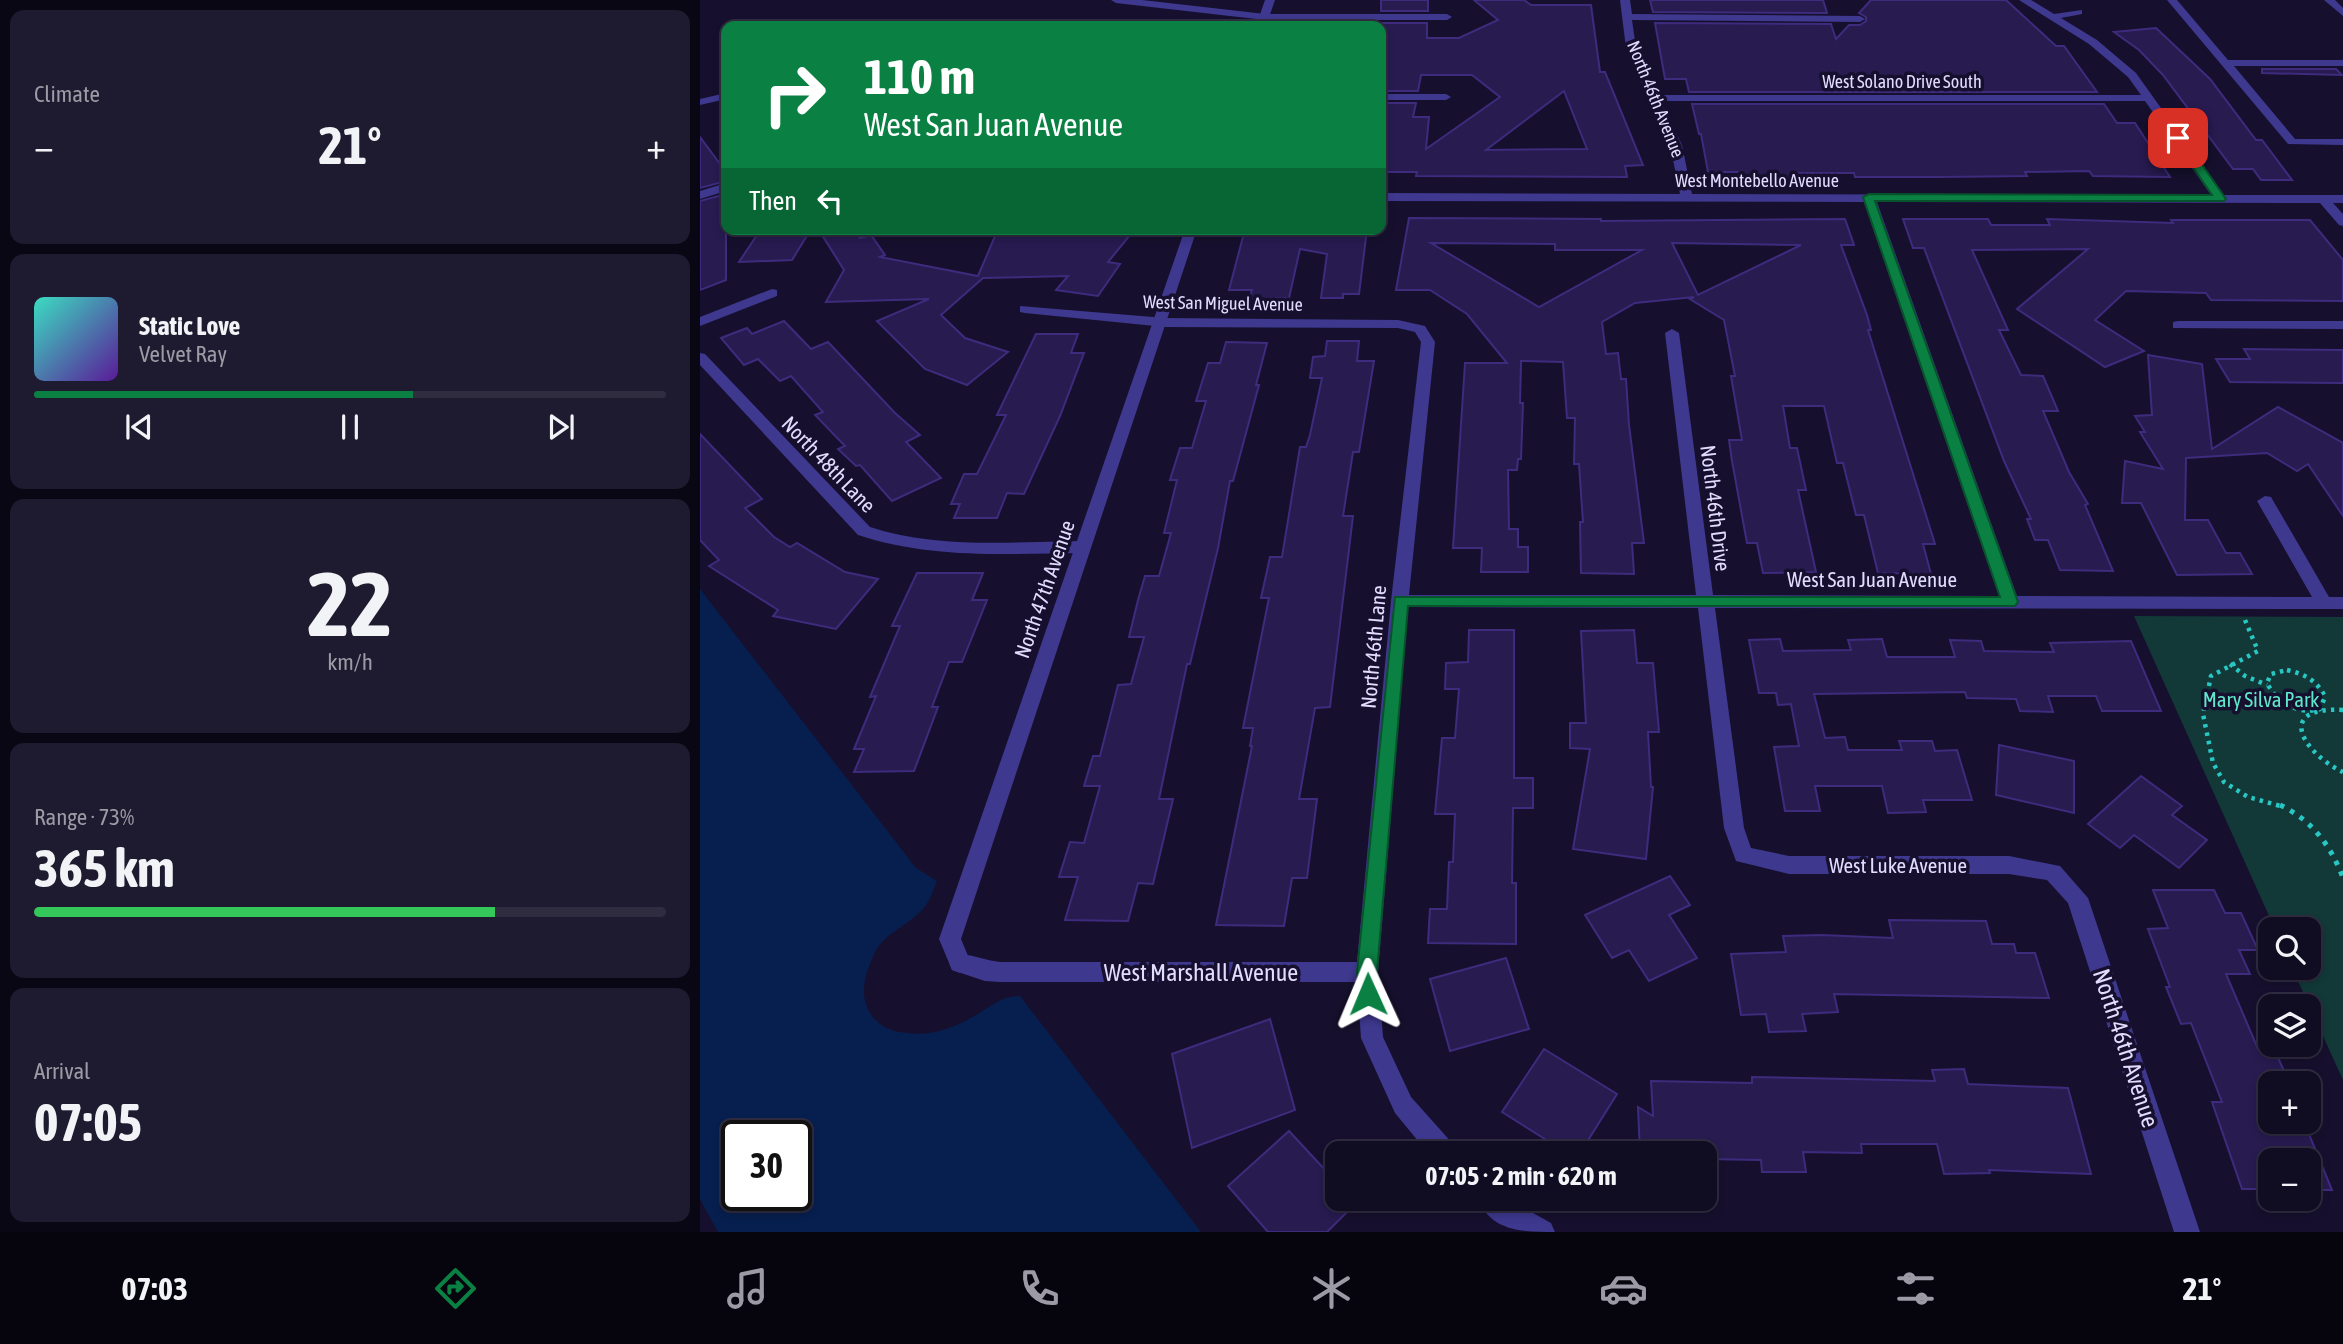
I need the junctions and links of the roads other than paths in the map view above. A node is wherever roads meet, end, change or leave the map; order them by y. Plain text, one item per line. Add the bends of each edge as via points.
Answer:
1 (1116, 0) edge
2 (1270, 0) edge
3 (1625, 0) edge
4 (2024, 0) edge
5 (2172, 0) edge
6 (2329, 0) edge
7 (2079, 12) dead end
8 (2343, 13) edge
9 (1447, 17) dead end
10 (1628, 17) junction
11 (2052, 17) junction
12 (1860, 19) dead end
13 (1263, 21) edge
14 (2226, 63) junction
15 (2343, 63) edge
16 (721, 97) edge
17 (1386, 97) edge
18 (1446, 97) dead end
19 (1653, 98) junction
20 (2150, 98) junction
21 (700, 102) edge
22 (2343, 142) edge
23 (721, 189) edge
24 (700, 195) edge
25 (1386, 197) edge
26 (1687, 197) junction
27 (1869, 197) junction
28 (2220, 199) junction
29 (2323, 199) junction
30 (2343, 199) edge
31 (2343, 222) edge
32 (1189, 235) edge
33 (772, 293) dead end
34 (1025, 309) dead end
35 (700, 322) edge
36 (1159, 323) junction
37 (2178, 325) dead end
38 (2343, 325) edge
39 (1420, 329) joint
40 (1672, 333) dead end
41 (700, 357) edge
42 (2265, 501) dead end
43 (1082, 547) junction
44 (1400, 601) junction
45 (1705, 601) junction
46 (2010, 602) junction
47 (2324, 603) junction
48 (2343, 603) edge
49 (1743, 855) joint
50 (2053, 872) joint
51 (960, 963) joint
52 (1367, 972) junction
53 (1434, 1141) edge
54 (1502, 1211) edge
55 (1542, 1232) edge
56 (2187, 1232) edge

1 - 13 street
2 - 13 street
3 - 10 street, North 46th Avenue
4 - 11 street
5 - 14 street
6 - 8 street
7 - 11 street
9 - 13 street
10 - 12 street
10 - 19 street, North 46th Avenue via 1631,48
11 - 20 street via 2122,65
14 - 15 street
14 - 22 street via 2292,142
16 - 21 street
17 - 18 street
19 - 20 street, West Solano Drive South
19 - 26 street, North 46th Avenue via 1676,145
20 - 28 street
23 - 24 street
25 - 26 street, West Montebello Avenue
26 - 27 street, West Montebello Avenue
27 - 28 street, West Montebello Avenue
27 - 46 street
28 - 29 street, West Montebello Avenue
29 - 30 street, West Montebello Avenue
29 - 31 street
32 - 36 street, North 47th Avenue
33 - 35 street
34 - 36 street, West San Miguel Avenue
36 - 39 street, West San Miguel Avenue via 1398,324
36 - 43 street, North 47th Avenue
37 - 38 street
39 - 44 street, North 46th Lane via 1428,342
40 - 45 street, North 46th Drive
41 - 43 street, North 48th Lane via 864,531 924,547
42 - 47 street
43 - 51 street, North 47th Avenue via 950,940
44 - 45 street, West San Juan Avenue
44 - 52 street, North 46th Lane
45 - 46 street, West San Juan Avenue
45 - 49 street, North 46th Drive via 1734,828
46 - 47 street, West San Juan Avenue
47 - 48 street, West San Juan Avenue
49 - 50 street, West Luke Avenue via 1789,865 2009,864
50 - 56 street, North 46th Avenue via 2077,898
51 - 52 street, West Marshall Avenue via 1000,972
52 - 53 street via 1372,1038 1403,1105
54 - 55 street

